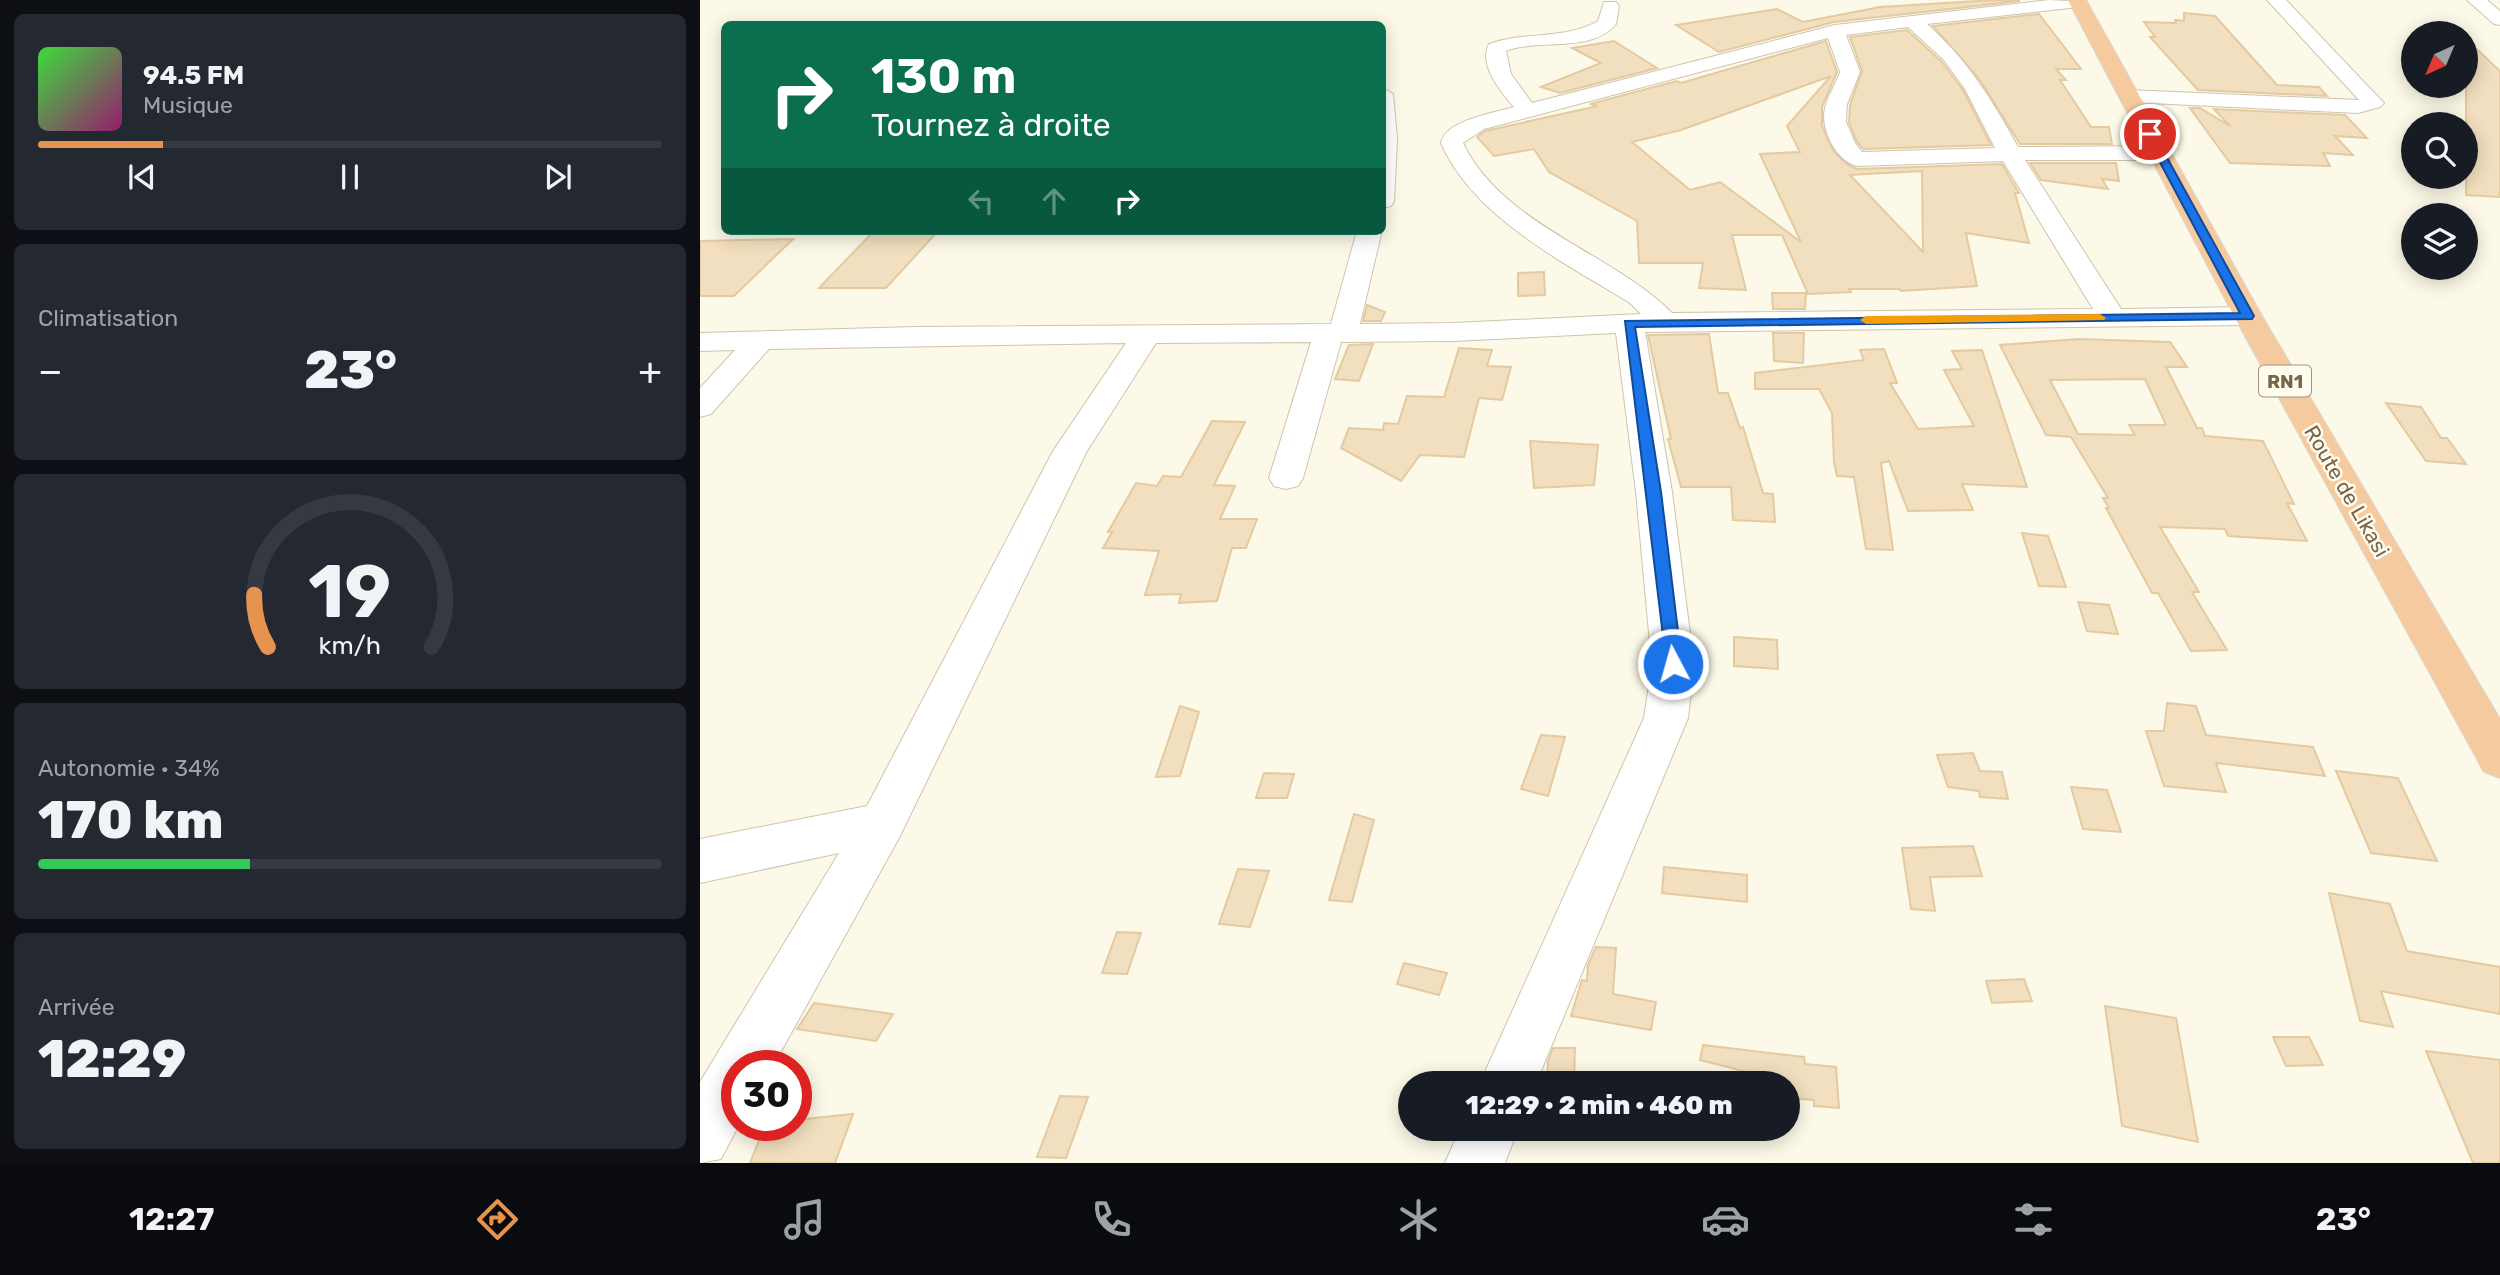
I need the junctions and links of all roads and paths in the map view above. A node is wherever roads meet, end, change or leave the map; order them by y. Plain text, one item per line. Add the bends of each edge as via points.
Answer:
1 (2276, 0) edge
2 (2468, 0) edge
3 (2476, 0) edge
4 (2078, 1) edge
5 (1610, 6) dead end
6 (2500, 20) edge
7 (1912, 21) junction
8 (1835, 31) junction
9 (2129, 96) junction
10 (1527, 110) junction
11 (1386, 128) edge
12 (1386, 151) edge
13 (2160, 153) junction
14 (2011, 156) junction
15 (1369, 235) edge
16 (2248, 316) junction
17 (2113, 317) junction
18 (1647, 323) junction
19 (1336, 333) junction
20 (1147, 334) junction
21 (760, 341) junction
22 (700, 342) edge
23 (700, 407) edge
24 (1286, 478) dead end
25 (2500, 758) edge
26 (882, 823) junction
27 (700, 861) edge
28 (751, 1050) edge
29 (1513, 1071) edge
30 (721, 1102) edge
31 (700, 1138) edge
32 (1484, 1141) edge
33 (1475, 1163) edge

1 - 9 street via 2373,103 2358,107
2 - 3 street
3 - 6 street
4 - 7 street
4 - 9 highway, Route de Likasi / RN1
5 - 10 street via 1607,24 1600,30 1496,48 1506,84
7 - 8 street
7 - 14 street via 1951,56 1975,88
8 - 10 street
8 - 14 street via 1850,72 1834,112 1850,155 1866,160
9 - 13 highway, Route de Likasi / RN1
10 - 18 street via 1459,131 1452,143 1457,154 1477,180 1542,238 1640,297
11 - 12 street
13 - 14 street
13 - 16 highway, Route de Likasi / RN1
14 - 17 street
15 - 19 street
16 - 17 street
16 - 25 highway, Route de Likasi / RN1
17 - 18 street
18 - 19 street
18 - 29 street via 1654,492 1673,664 1666,718
19 - 20 street
19 - 24 street
20 - 21 street
20 - 26 street via 1070,450
21 - 22 street
21 - 23 street
26 - 27 street
26 - 28 street
30 - 31 street
32 - 33 street

